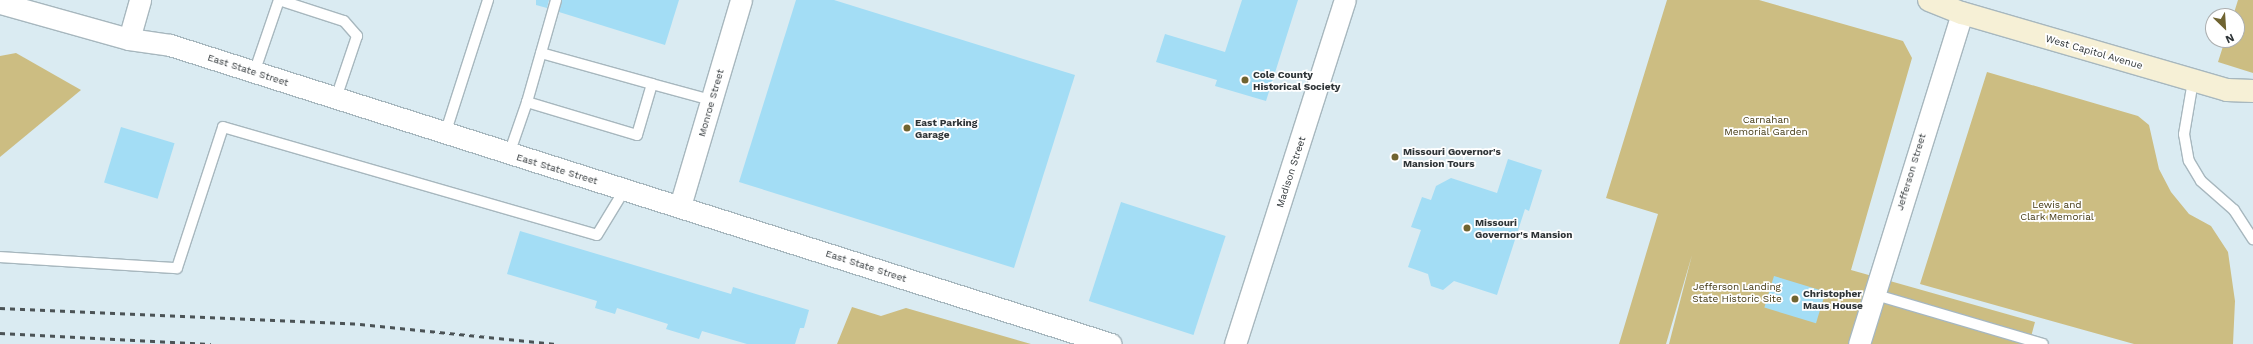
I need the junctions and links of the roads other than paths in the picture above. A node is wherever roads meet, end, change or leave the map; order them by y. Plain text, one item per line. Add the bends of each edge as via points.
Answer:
1 (140, 0) edge
2 (279, 0) edge
3 (488, 0) edge
4 (556, 0) edge
5 (741, 0) edge
6 (1346, 0) edge
7 (1930, 0) edge
8 (0, 3) edge
9 (1964, 7) edge
10 (129, 39) junction
11 (541, 53) junction
12 (254, 73) junction
13 (2193, 80) junction
14 (652, 84) junction
15 (2227, 90) junction
16 (2253, 91) edge
17 (336, 98) junction
18 (711, 100) junction
19 (527, 102) junction
20 (2253, 108) edge
21 (445, 134) junction
22 (509, 154) junction
23 (625, 189) junction
24 (680, 206) junction
25 (2253, 239) edge
26 (0, 257) edge
27 (1873, 294) junction
28 (1111, 344) edge
29 (1236, 344) edge
30 (1859, 344) edge
31 (2043, 344) edge

1 - 10 street
2 - 12 lane
2 - 17 lane via 344,21 357,36
3 - 21 lane
4 - 11 lane
5 - 18 street, Monroe Street
6 - 29 street, Madison Street
7 - 9 street, West Capitol Avenue
8 - 10 street, East State Street
9 - 13 street, West Capitol Avenue
9 - 27 street, Jefferson Street
10 - 12 street, East State Street via 170,45
11 - 14 lane
11 - 19 lane
12 - 17 street, East State Street
13 - 15 street, West Capitol Avenue
13 - 25 lane via 2184,128 2189,161 2201,181 2234,210
14 - 18 lane
14 - 19 lane via 637,135
15 - 16 street, West Capitol Avenue
15 - 20 street, West Capitol Avenue
17 - 21 street, East State Street
18 - 24 street, Monroe Street
19 - 22 lane
21 - 22 street, East State Street
22 - 23 street, East State Street
23 - 24 street, East State Street
23 - 26 lane via 597,235 224,127 177,268
24 - 28 street, East State Street
27 - 30 street, Jefferson Street
27 - 31 lane

